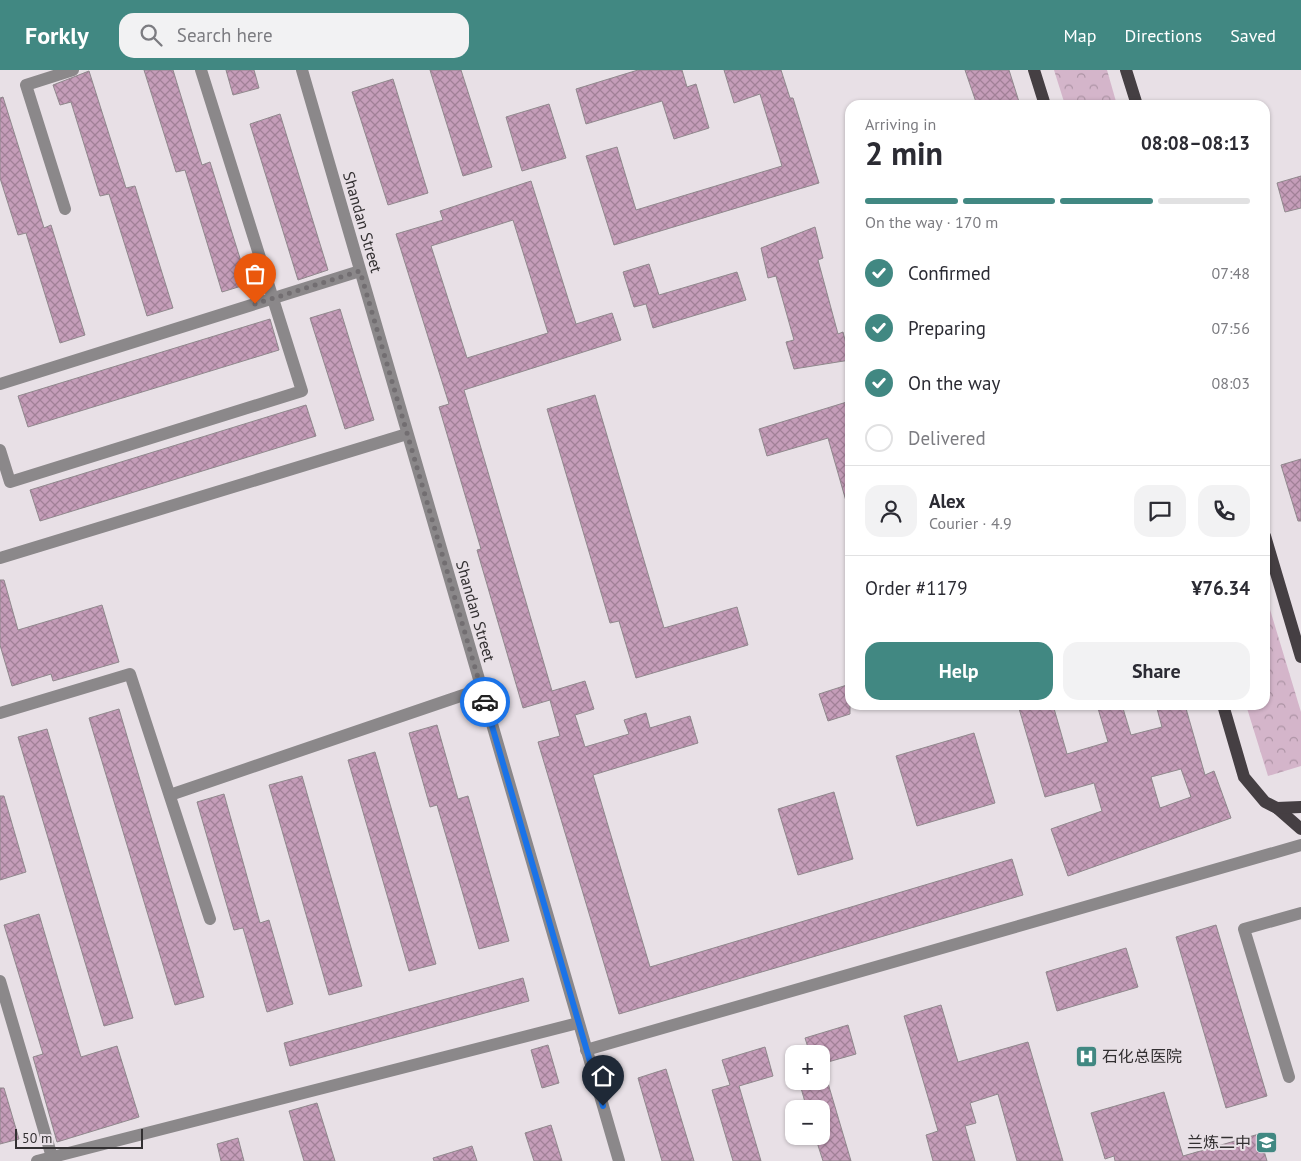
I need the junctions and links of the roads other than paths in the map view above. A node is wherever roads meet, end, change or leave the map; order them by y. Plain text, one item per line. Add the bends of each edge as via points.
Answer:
1 (73, 70) edge
2 (201, 70) edge
3 (302, 70) edge
4 (1034, 70) edge
5 (1126, 70) edge
6 (1043, 100) edge
7 (1135, 100) edge
8 (65, 208) dead end
9 (360, 271) junction
10 (273, 299) junction
11 (0, 384) edge
12 (407, 434) junction
13 (0, 450) edge
14 (1270, 553) edge
15 (0, 558) edge
16 (1301, 657) edge
17 (481, 689) junction
18 (1224, 710) edge
19 (0, 713) edge
20 (170, 795) junction
21 (1301, 807) edge
22 (1277, 808) junction
23 (1301, 829) edge
24 (1301, 845) edge
25 (1301, 913) edge
26 (210, 919) dead end
27 (0, 981) edge
28 (578, 1023) junction
29 (586, 1050) junction
30 (1288, 1077) dead end
31 (52, 1157) junction
32 (37, 1161) edge
33 (619, 1161) edge

1 - 8 street via 26,85
2 - 10 street
3 - 9 street, Shandan Street
4 - 6 main road
5 - 7 main road
9 - 10 street
9 - 12 street, Shandan Street
10 - 11 street
10 - 13 street via 302,391 10,482
12 - 15 street
12 - 17 street, Shandan Street
14 - 16 main road
17 - 20 street
17 - 28 street, Shandan Street
18 - 22 main road via 1244,777 1265,802
19 - 20 street via 130,674
20 - 26 street
21 - 22 main road
22 - 23 main road
24 - 29 street
25 - 30 street via 1244,929
27 - 31 street
28 - 29 street, Shandan Street
28 - 31 street
29 - 33 street, Shandan Street
31 - 32 street

